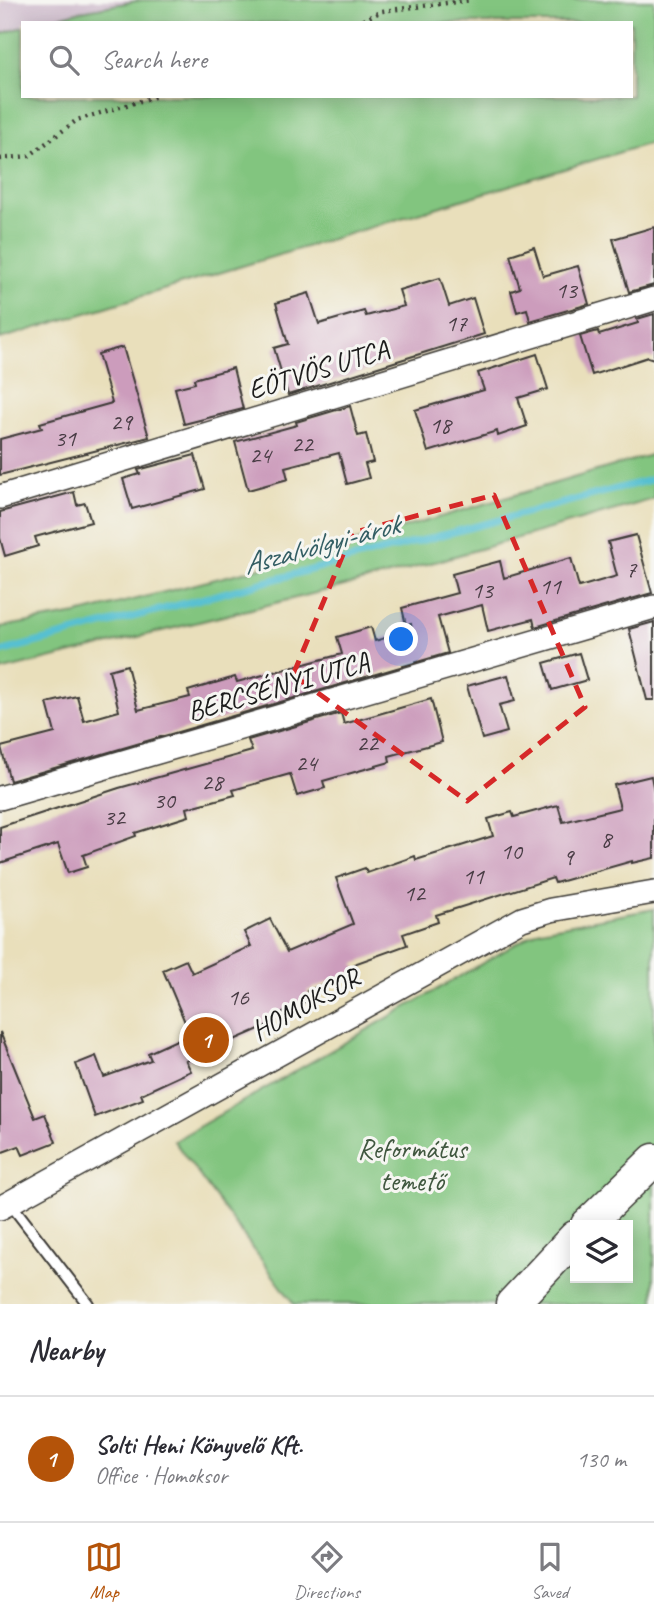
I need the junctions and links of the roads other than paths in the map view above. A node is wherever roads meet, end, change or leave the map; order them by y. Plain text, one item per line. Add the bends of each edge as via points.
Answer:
1 (654, 299) edge
2 (0, 497) edge
3 (654, 607) edge
4 (0, 798) edge
5 (654, 892) edge
6 (654, 1160) edge
7 (5, 1205) edge
8 (592, 1220) edge
9 (570, 1242) edge
10 (88, 1304) edge
11 (512, 1304) edge

1 - 2 street, EÖTVÖS UTCA
3 - 4 street, BERCSÉNYI UTCA
5 - 7 street, HOMOKSOR via 522,919
6 - 8 street
7 - 10 lane
9 - 11 street

